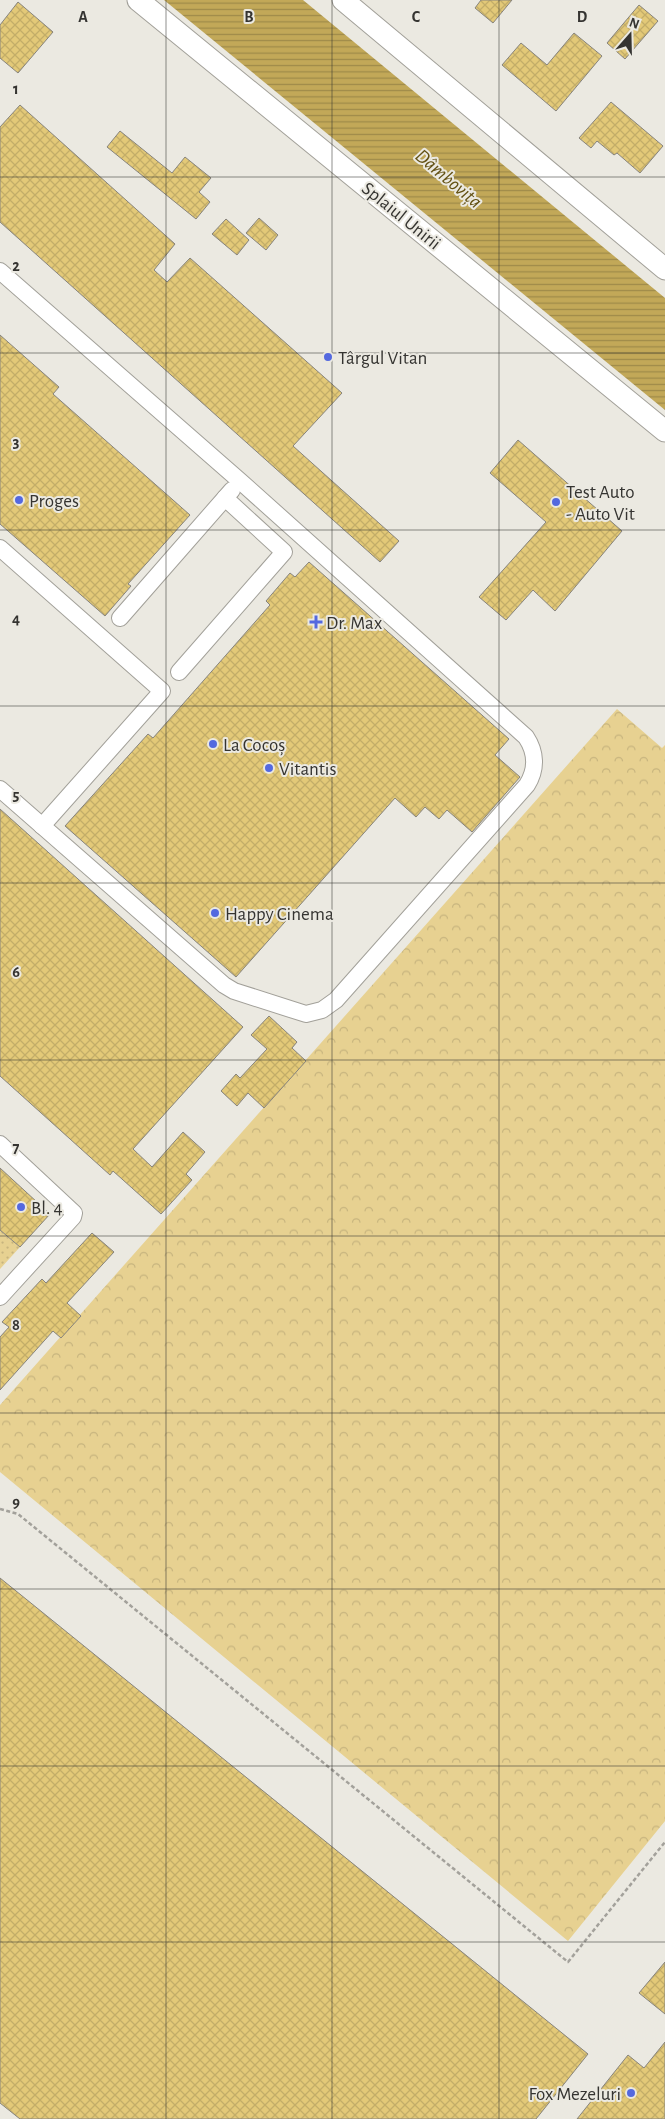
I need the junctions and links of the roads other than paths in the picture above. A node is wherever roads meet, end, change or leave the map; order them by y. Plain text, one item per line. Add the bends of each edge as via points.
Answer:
1 (138, 0) edge
2 (343, 0) edge
3 (665, 269) edge
4 (0, 271) edge
5 (665, 431) edge
6 (240, 481) junction
7 (225, 498) junction
8 (0, 548) edge
9 (102, 638) junction
10 (162, 691) junction
11 (0, 788) edge
12 (42, 826) junction
13 (0, 1144) edge
14 (0, 1297) edge

1 - 5 main road, Splaiul Unirii
2 - 3 main road
4 - 6 lane
6 - 7 lane
6 - 12 lane via 526,737 534,754 530,780 336,1000 322,1010 306,1014 224,985
7 - 9 lane
7 - 10 lane via 284,552
8 - 9 lane
9 - 10 lane
10 - 12 lane
11 - 12 lane
13 - 14 lane via 74,1213

